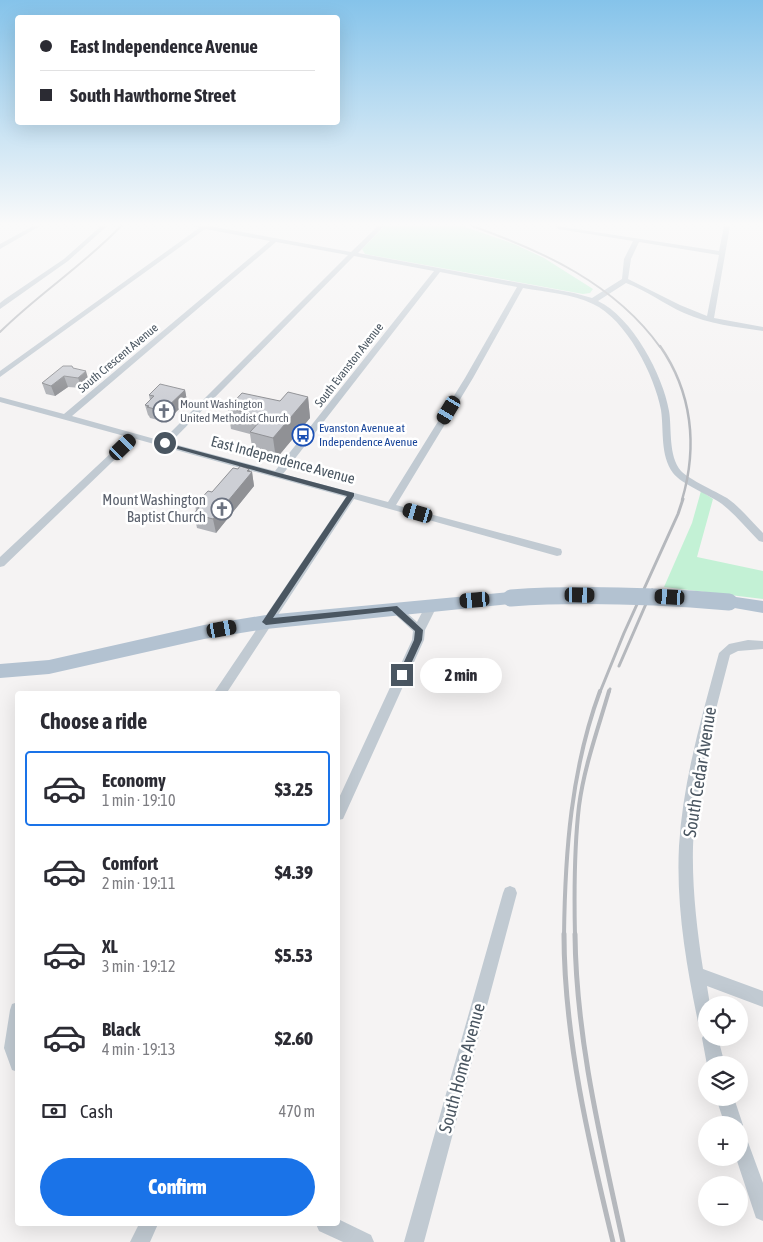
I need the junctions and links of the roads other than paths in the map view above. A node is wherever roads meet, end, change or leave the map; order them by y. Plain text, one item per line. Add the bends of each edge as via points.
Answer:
1 (28, 284) edge
2 (124, 284) edge
3 (223, 284) edge
4 (324, 284) edge
5 (427, 284) edge
6 (514, 284) edge
7 (618, 284) edge
8 (636, 284) edge
9 (716, 284) edge
10 (520, 285) junction
11 (593, 301) junction
12 (0, 307) edge
13 (710, 319) junction
14 (763, 329) edge
15 (0, 375) edge
16 (0, 399) edge
17 (66, 416) junction
18 (135, 435) junction
19 (165, 443) junction
20 (277, 474) junction
21 (352, 495) junction
22 (391, 505) junction
23 (758, 528) edge
24 (763, 539) edge
25 (557, 552) dead end
26 (0, 563) edge
27 (432, 604) junction
28 (763, 607) edge
29 (394, 608) junction
30 (266, 622) junction
31 (419, 630) junction
32 (763, 645) edge
33 (0, 672) edge
34 (221, 691) edge
35 (340, 810) edge
36 (510, 893) dead end
37 (695, 974) junction
38 (700, 996) edge
39 (763, 999) edge
40 (15, 1029) edge
41 (15, 1056) edge
42 (748, 1166) edge
43 (763, 1211) edge
44 (148, 1226) edge
45 (330, 1226) edge
46 (140, 1242) edge
47 (364, 1242) edge
48 (414, 1242) edge

1 - 12 street
2 - 15 street
3 - 17 street, South Crescent Avenue
4 - 19 street
5 - 20 street, South Evanston Avenue
6 - 10 street
7 - 11 street
8 - 13 street via 676,307
9 - 13 street
10 - 11 street
10 - 22 street via 469,378
11 - 23 street via 611,312 630,334 654,376 665,408 669,448 678,473 726,502
13 - 14 street
16 - 17 street, East Independence Avenue
17 - 18 street, East Independence Avenue
18 - 19 street, East Independence Avenue
18 - 26 street
19 - 20 street, East Independence Avenue
20 - 21 street, East Independence Avenue
21 - 22 street, East Independence Avenue
21 - 30 street
22 - 25 street, East Independence Avenue
23 - 24 street
27 - 28 main road, bridge via 563,595 635,596
27 - 29 main road
27 - 31 street
29 - 30 main road
29 - 31 street
30 - 33 main road via 204,632 49,667
30 - 34 street
31 - 35 street via 418,640
32 - 37 street, South Cedar Avenue via 741,645 725,652 706,722 688,821 686,888
36 - 48 street, South Home Avenue
37 - 38 street, South Cedar Avenue
37 - 39 street
40 - 41 street via 12,1048
42 - 43 street
44 - 46 street
45 - 47 street

